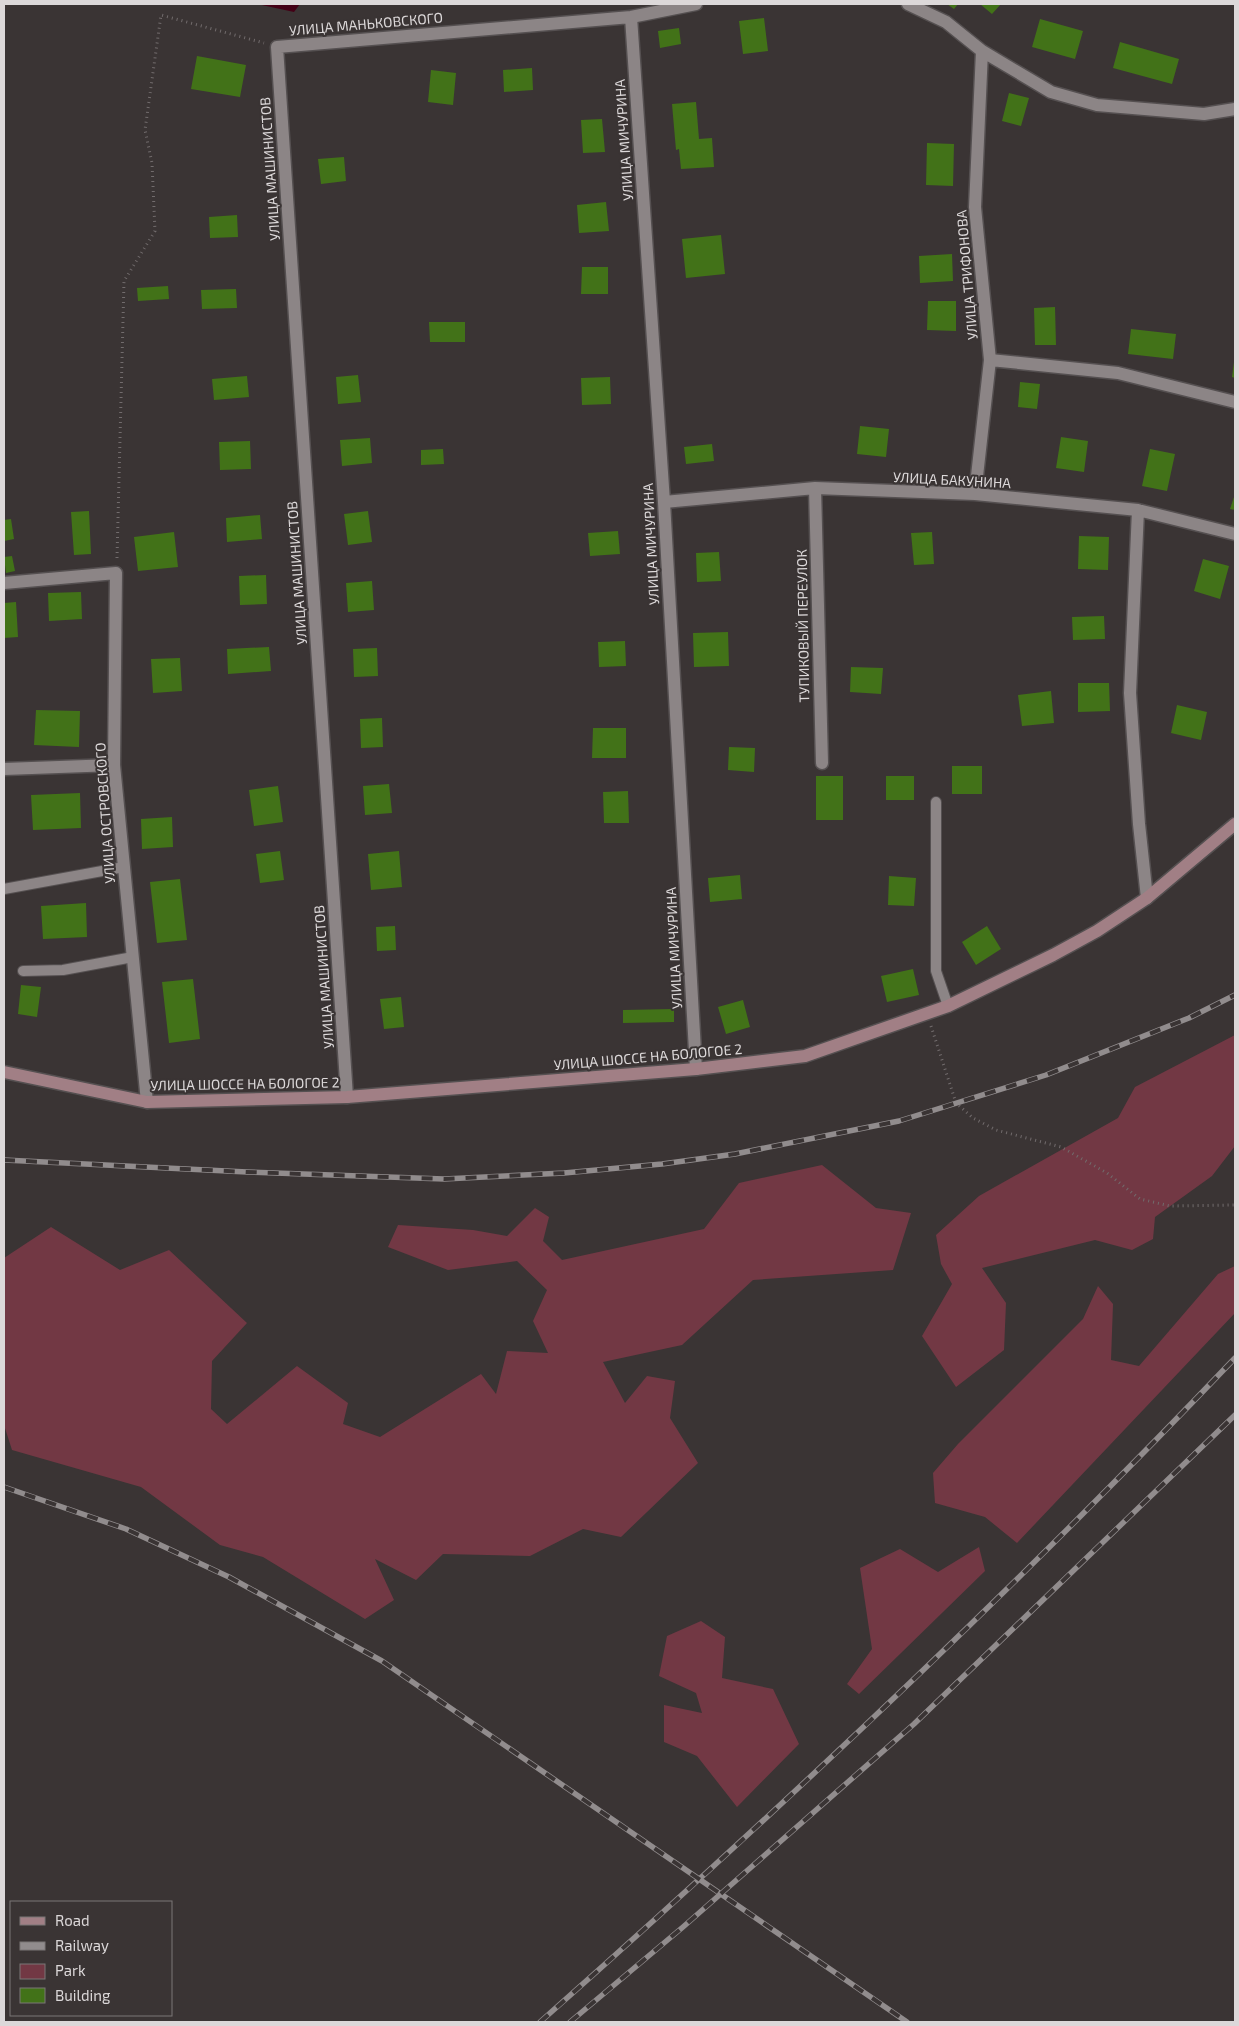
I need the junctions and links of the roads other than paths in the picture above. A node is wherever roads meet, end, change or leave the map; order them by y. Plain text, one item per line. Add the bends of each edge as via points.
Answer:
1 (696, 4) edge
2 (908, 4) edge
3 (631, 17) junction
4 (277, 47) joint
5 (982, 51) junction
6 (1235, 109) edge
7 (990, 360) junction
8 (1235, 402) edge
9 (815, 488) junction
10 (975, 494) junction
11 (664, 502) junction
12 (1138, 510) junction
13 (1235, 534) edge
14 (4, 582) edge
15 (822, 763) dead end
16 (114, 765) junction
17 (4, 769) edge
18 (936, 802) dead end
19 (1235, 824) edge
20 (124, 867) junction
21 (4, 889) edge
22 (1147, 898) junction
23 (133, 957) junction
24 (23, 971) dead end
25 (948, 1006) junction
26 (696, 1069) junction
27 (4, 1072) edge
28 (347, 1097) junction
29 (147, 1102) junction

1 - 3 street, УЛИЦА МАНЬКОВСКОГО
2 - 5 street via 946,22
3 - 4 street, УЛИЦА МАНЬКОВСКОГО
3 - 11 street, УЛИЦА МИЧУРИНА
4 - 28 street, УЛИЦА МАШИНИСТОВ
5 - 6 street via 1051,92 1097,105 1204,114
5 - 7 street, УЛИЦА ТРИФОНОВА via 975,206
7 - 8 street via 1118,373
7 - 10 street, УЛИЦА ТРИФОНОВА
9 - 10 street, УЛИЦА БАКУНИНА
9 - 11 street, УЛИЦА БАКУНИНА
9 - 15 street, ТУПИКОВЫЙ ПЕРЕУЛОК
10 - 12 street, УЛИЦА БАКУНИНА
11 - 26 street, УЛИЦА МИЧУРИНА
12 - 13 street, УЛИЦА БАКУНИНА
12 - 22 street via 1130,693
14 - 16 street, УЛИЦА ОСТРОВСКОГО via 116,573
16 - 17 street
16 - 20 street, УЛИЦА ОСТРОВСКОГО
18 - 25 lane via 936,971
19 - 22 street, УЛИЦА ШОССЕ НА БОЛОГОЕ 2
20 - 21 lane
20 - 23 street, УЛИЦА ОСТРОВСКОГО
22 - 25 street, УЛИЦА ШОССЕ НА БОЛОГОЕ 2 via 1053,955
23 - 24 lane via 62,970
23 - 29 street, УЛИЦА ОСТРОВСКОГО
25 - 26 street, УЛИЦА ШОССЕ НА БОЛОГОЕ 2 via 805,1056
26 - 28 street, УЛИЦА ШОССЕ НА БОЛОГОЕ 2
27 - 29 street, УЛИЦА ШОССЕ НА БОЛОГОЕ 2
28 - 29 street, УЛИЦА ШОССЕ НА БОЛОГОЕ 2

